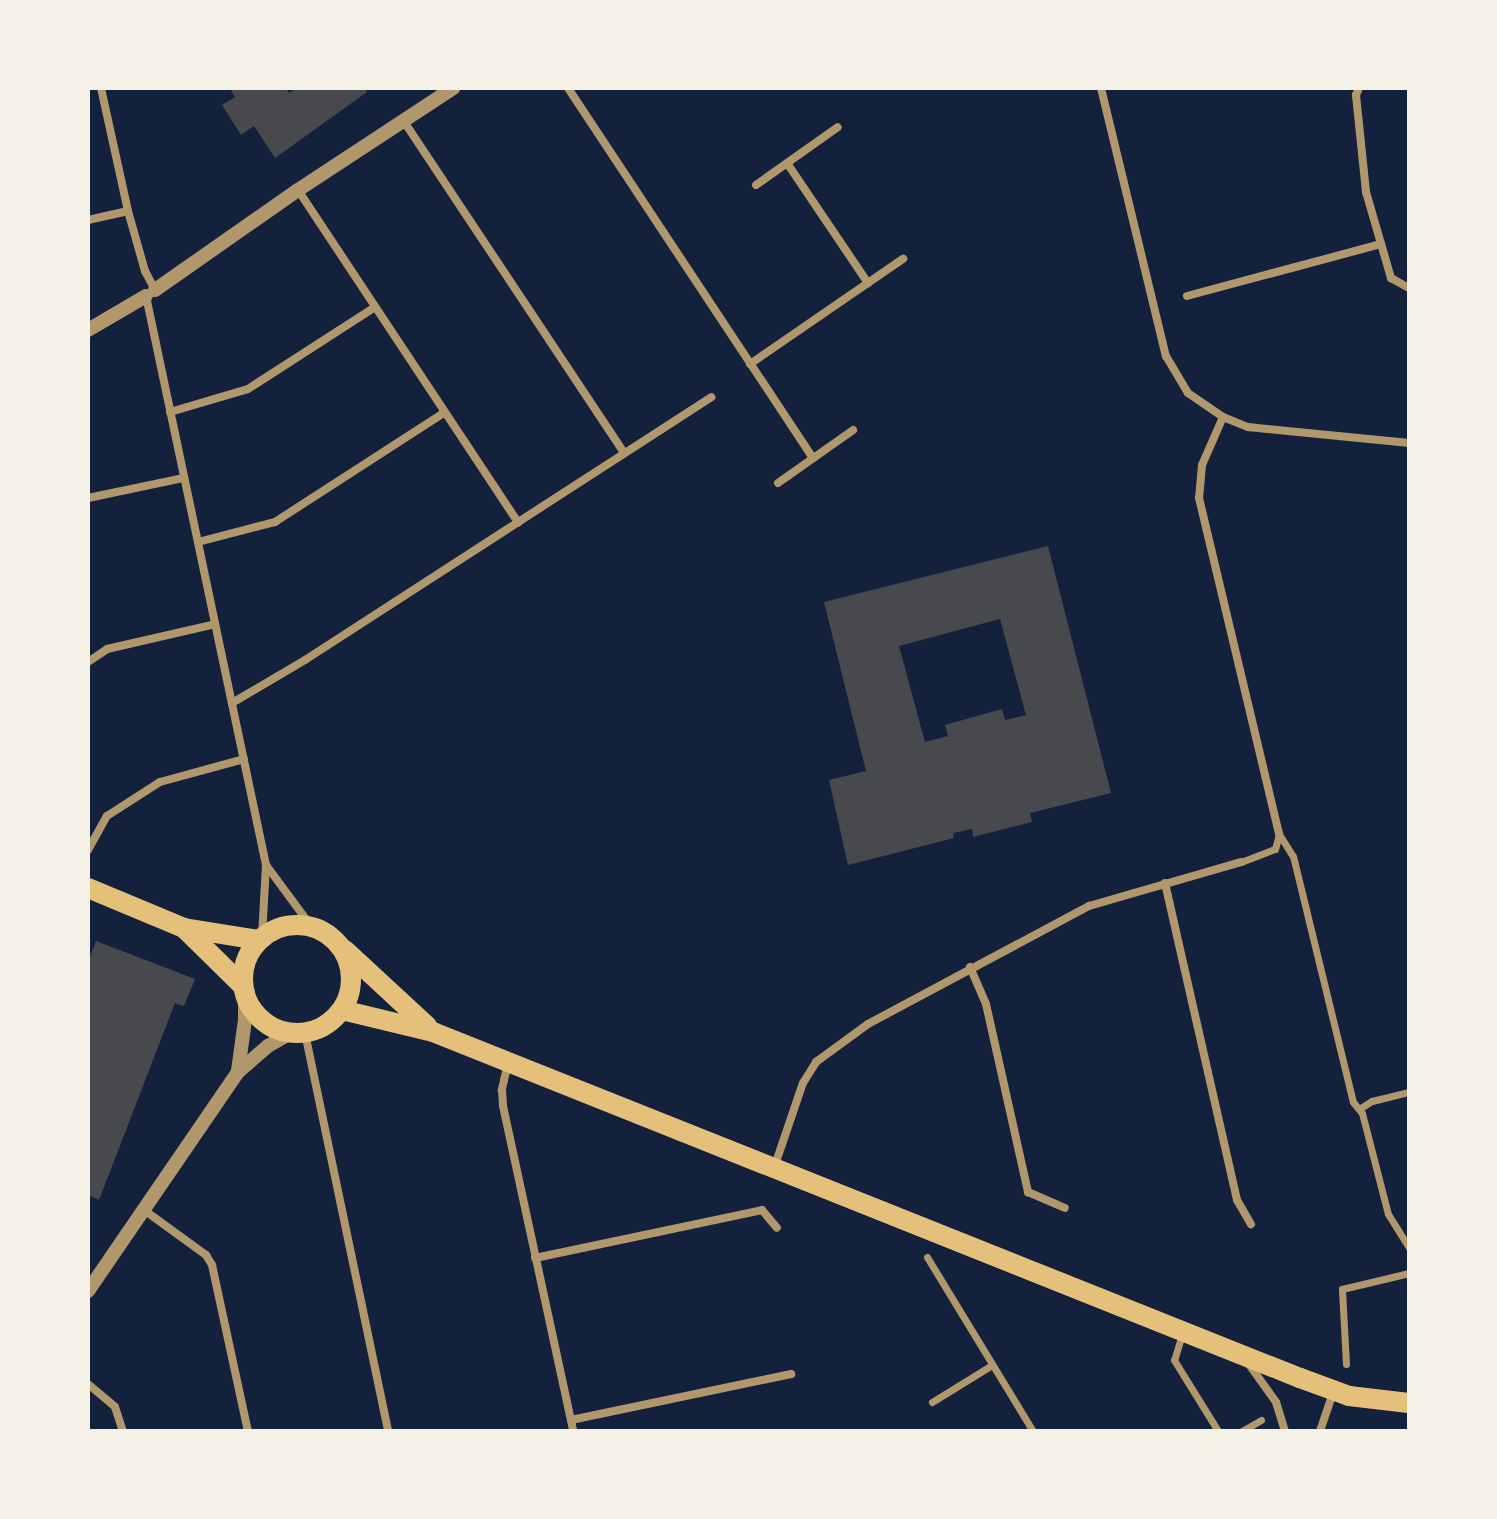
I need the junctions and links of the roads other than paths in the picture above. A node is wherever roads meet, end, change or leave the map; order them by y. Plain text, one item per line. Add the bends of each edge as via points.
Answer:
1 (101, 88) edge
2 (453, 88) edge
3 (568, 88) edge
4 (1101, 88) edge
5 (1359, 88) edge
6 (403, 120) junction
7 (838, 127) dead end
8 (787, 163) junction
9 (756, 185) dead end
10 (298, 190) junction
11 (128, 211) junction
12 (88, 220) edge
13 (1381, 244) junction
14 (903, 259) dead end
15 (868, 283) junction
16 (1409, 288) edge
17 (151, 293) junction
18 (1187, 296) dead end
19 (375, 307) junction
20 (88, 330) edge
21 (750, 364) junction
22 (711, 397) dead end
23 (170, 412) junction
24 (445, 412) junction
25 (1223, 417) junction
26 (853, 430) dead end
27 (1409, 443) edge
28 (624, 453) junction
29 (813, 458) junction
30 (184, 478) junction
31 (778, 483) dead end
32 (88, 498) edge
33 (518, 523) junction
34 (198, 542) junction
35 (215, 624) junction
36 (88, 662) edge
37 (232, 703) junction
38 (244, 759) junction
39 (1279, 834) junction
40 (88, 850) edge
41 (1241, 862) joint
42 (266, 865) junction
43 (1165, 883) junction
44 (88, 888) edge
45 (311, 926) junction
46 (184, 928) junction
47 (261, 938) junction
48 (342, 947) junction
49 (970, 967) junction
50 (243, 990) junction
51 (342, 1010) junction
52 (433, 1032) junction
53 (299, 1033) junction
54 (508, 1062) junction
55 (238, 1072) junction
56 (1409, 1092) edge
57 (1359, 1109) junction
58 (773, 1168) junction
59 (1065, 1208) dead end
60 (144, 1210) junction
61 (1251, 1224) dead end
62 (777, 1228) dead end
63 (1409, 1248) edge
64 (927, 1257) dead end
65 (535, 1258) junction
66 (1409, 1273) edge
67 (88, 1291) edge
68 (1183, 1331) junction
69 (1240, 1354) junction
70 (1346, 1364) dead end
71 (992, 1365) junction
72 (791, 1374) dead end
73 (88, 1384) edge
74 (1334, 1389) junction
75 (932, 1402) dead end
76 (1409, 1403) edge
77 (571, 1420) junction
78 (1261, 1420) dead end
79 (1030, 1430) edge
80 (123, 1431) edge
81 (248, 1431) edge
82 (388, 1431) edge
83 (573, 1431) edge
84 (1218, 1431) edge
85 (1242, 1431) edge
86 (1285, 1431) edge
87 (1320, 1431) edge

1 - 11 street
2 - 6 street
3 - 21 street
4 - 25 street via 1166,356 1188,393
5 - 13 street via 1366,192
6 - 10 street
6 - 28 street
7 - 8 street
8 - 9 street
8 - 15 street
10 - 17 street
10 - 19 street
11 - 12 street
11 - 17 street
13 - 16 street via 1391,278
13 - 18 street
14 - 15 street
15 - 21 street
17 - 20 street
17 - 23 street
19 - 23 street via 248,389
19 - 24 street
21 - 29 street
22 - 28 street
23 - 30 street
24 - 33 street
24 - 34 street via 275,522
25 - 27 street via 1248,427
25 - 39 street via 1202,465 1199,498
26 - 29 street
28 - 33 street
29 - 31 street
30 - 32 street
30 - 34 street
33 - 37 street
34 - 35 street
35 - 36 street via 107,649
35 - 37 street
37 - 38 street
38 - 40 street via 160,782 107,816
38 - 42 street
39 - 41 street via 1275,849
39 - 57 street via 1293,856 1353,1102
41 - 43 street
42 - 45 street
42 - 47 street
43 - 49 street via 1089,906
43 - 61 street via 1237,1200
44 - 46 highway
45 - 47 highway via 279,927
45 - 48 highway
46 - 47 highway
46 - 50 highway
47 - 50 highway via 250,951
48 - 51 highway via 350,964 350,992
48 - 52 highway
49 - 58 street via 868,1024 816,1062 803,1083
49 - 59 street via 986,1004 1028,1192
50 - 53 highway via 268,1025
50 - 55 street
51 - 52 highway
51 - 53 highway via 323,1027
52 - 54 highway
53 - 55 street via 268,1046
53 - 82 street
54 - 58 highway
54 - 65 street via 503,1106
55 - 60 street
56 - 57 street
57 - 63 street via 1388,1214
58 - 68 highway
60 - 67 street
60 - 81 street via 206,1255 212,1265
62 - 65 street via 762,1210
64 - 71 street
65 - 77 street
66 - 70 street via 1342,1289
68 - 69 highway
68 - 84 street via 1174,1360
69 - 74 highway
69 - 86 street via 1276,1402
71 - 75 street
71 - 79 street
72 - 77 street
73 - 80 street via 115,1407
74 - 76 highway via 1349,1396
74 - 87 street
77 - 83 street
78 - 85 street

